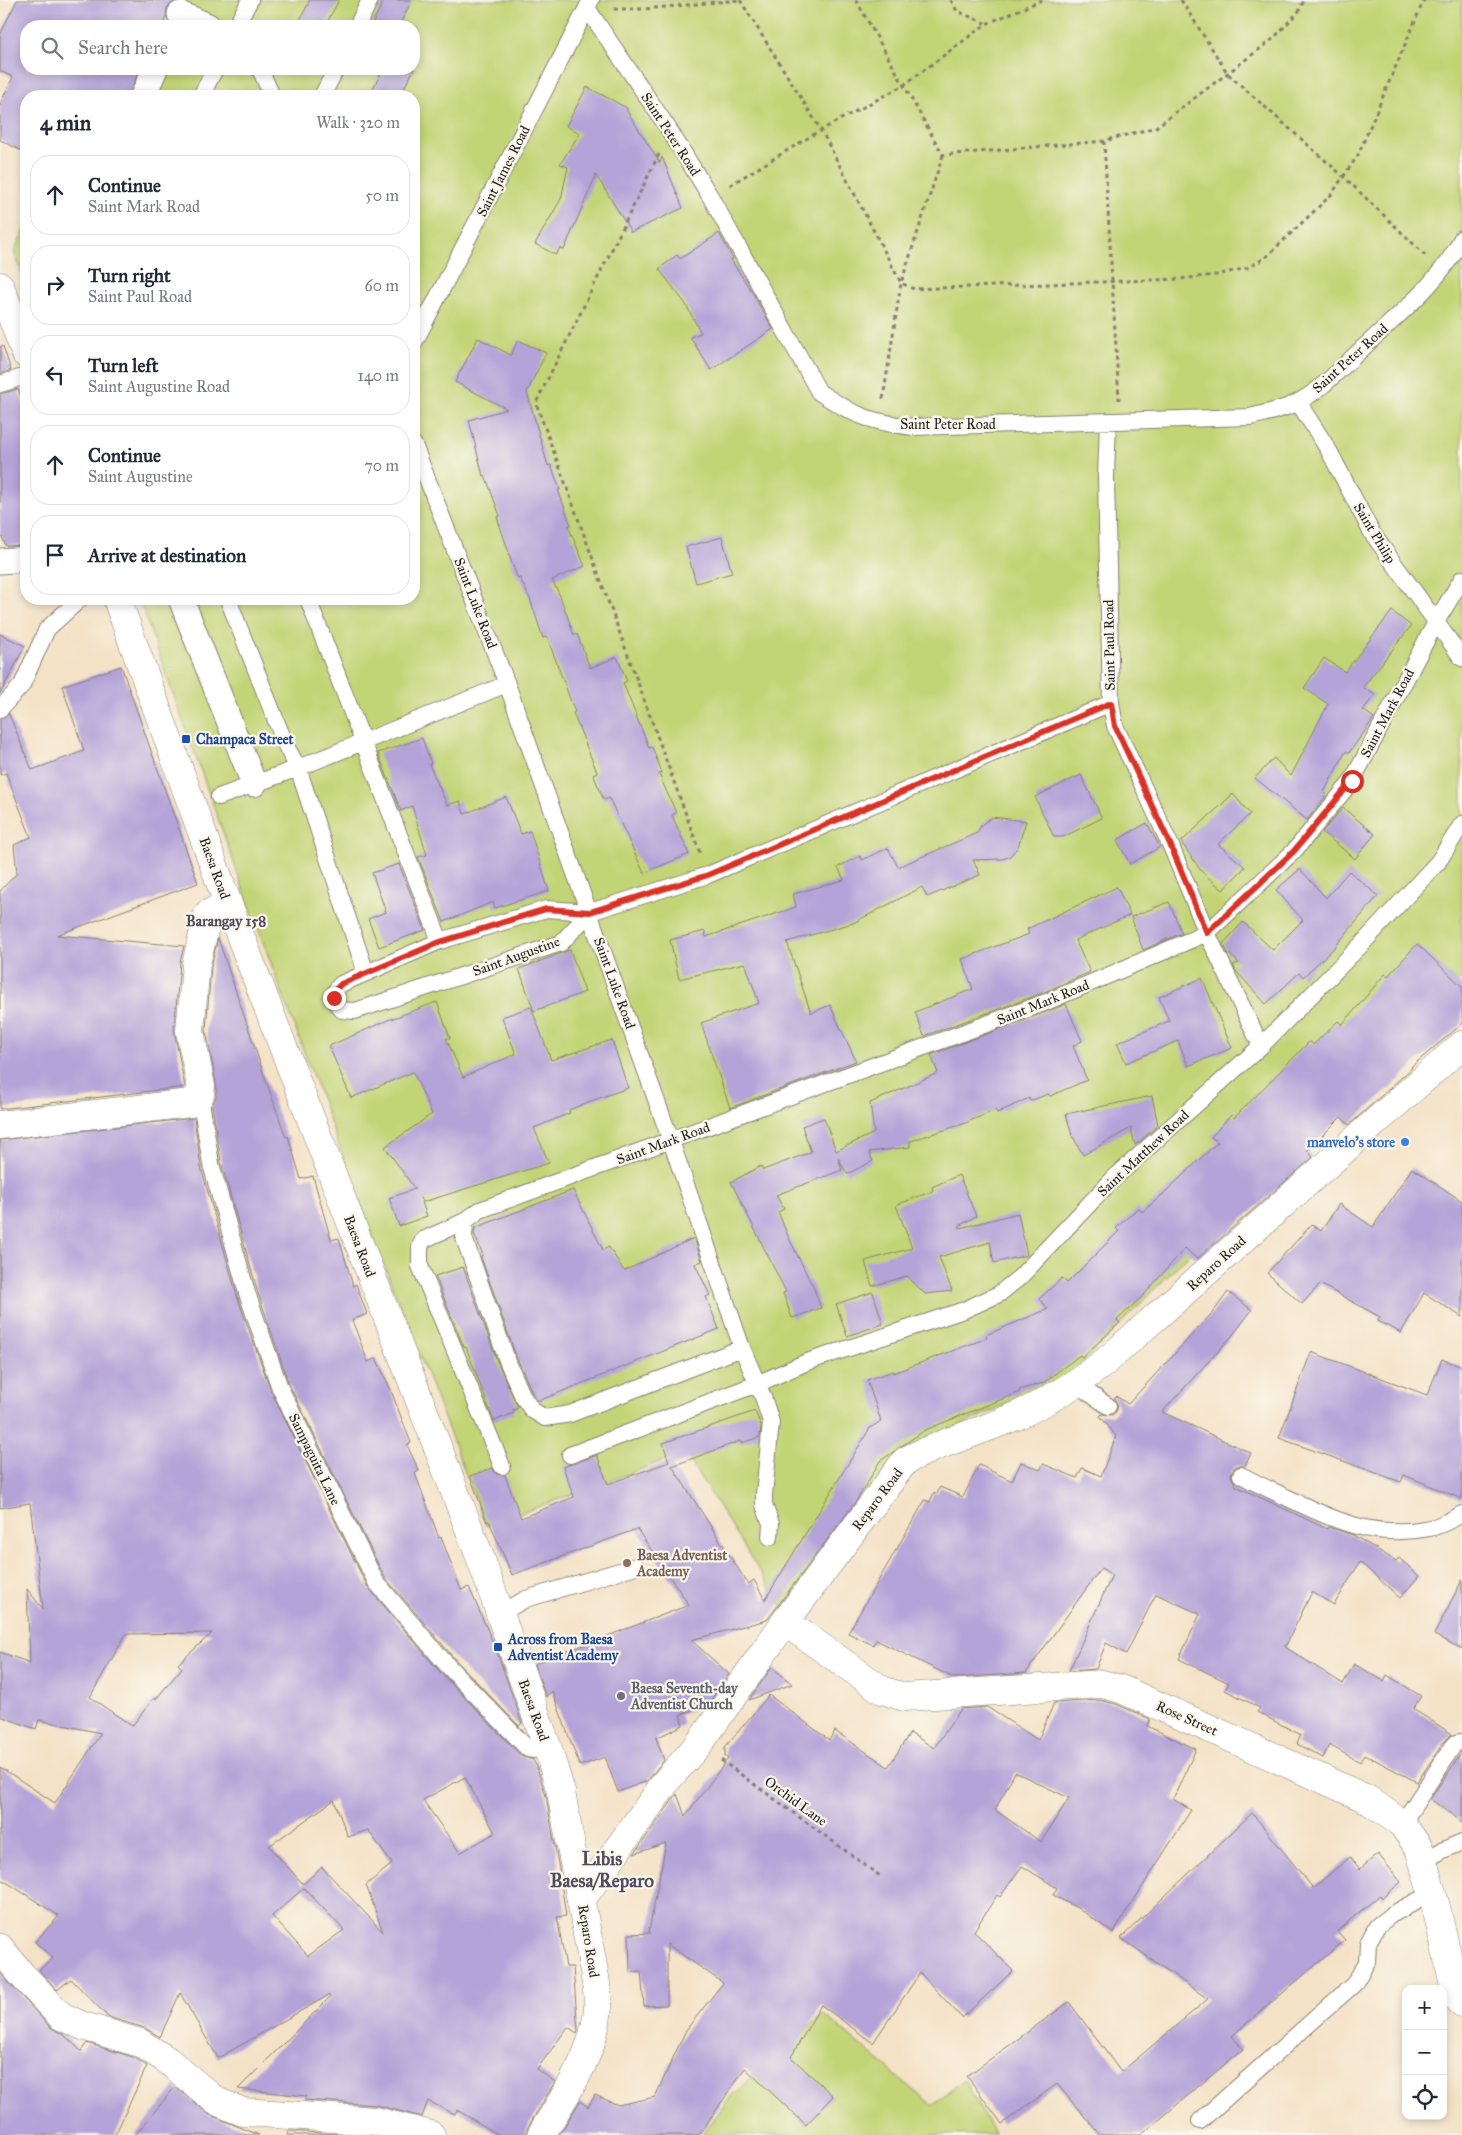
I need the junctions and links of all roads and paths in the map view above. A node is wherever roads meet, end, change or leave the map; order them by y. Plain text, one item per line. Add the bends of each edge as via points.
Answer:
1 (250, 0) edge
2 (370, 0) edge
3 (740, 0) edge
4 (856, 0) edge
5 (951, 0) edge
6 (1042, 0) edge
7 (1181, 0) edge
8 (1304, 0) edge
9 (1424, 0) edge
10 (589, 4) edge
11 (181, 14) edge
12 (194, 20) edge
13 (239, 20) edge
14 (360, 20) edge
15 (986, 24) junction
16 (1228, 74) junction
17 (152, 75) edge
18 (212, 75) edge
19 (263, 75) edge
20 (333, 75) edge
21 (904, 85) junction
22 (146, 90) edge
23 (204, 90) edge
24 (269, 90) edge
25 (325, 90) edge
26 (668, 128) junction
27 (821, 130) junction
28 (1104, 141) junction
29 (943, 156) junction
30 (1344, 177) junction
31 (710, 196) junction
32 (1462, 238) edge
33 (1458, 255) edge
34 (1441, 271) junction
35 (1112, 282) junction
36 (901, 283) junction
37 (0, 286) edge
38 (420, 331) edge
39 (20, 338) edge
40 (20, 378) edge
41 (0, 384) edge
42 (1298, 402) junction
43 (1108, 422) junction
44 (879, 423) junction
45 (420, 460) edge
46 (20, 559) edge
47 (0, 560) edge
48 (1462, 579) edge
49 (73, 605) edge
50 (119, 605) edge
51 (183, 605) edge
52 (230, 605) edge
53 (310, 605) edge
54 (1436, 622) junction
55 (1462, 658) edge
56 (507, 684) junction
57 (1111, 703) junction
58 (0, 709) edge
59 (363, 741) junction
60 (298, 768) junction
61 (254, 784) junction
62 (219, 797) dead end
63 (1462, 824) edge
64 (708, 875) junction
65 (228, 904) junction
66 (590, 912) junction
67 (1207, 933) junction
68 (440, 942) junction
69 (366, 973) junction
70 (1462, 1045) edge
71 (1261, 1046) junction
72 (200, 1095) junction
73 (0, 1125) edge
74 (671, 1140) junction
75 (465, 1221) junction
76 (742, 1348) junction
77 (757, 1384) junction
78 (1076, 1384) junction
79 (1108, 1406) dead end
80 (570, 1455) dead end
81 (502, 1466) dead end
82 (1241, 1475) dead end
83 (1462, 1514) edge
84 (770, 1537) dead end
85 (636, 1566) dead end
86 (499, 1614) junction
87 (785, 1622) junction
88 (1462, 1742) edge
89 (699, 1744) junction
90 (548, 1749) junction
91 (1402, 1824) junction
92 (1462, 1842) edge
93 (1423, 1862) junction
94 (880, 1876) dead end
95 (1432, 1893) junction
96 (581, 1900) junction
97 (0, 1948) edge
98 (1462, 2003) edge
99 (1200, 2121) dead end
100 (431, 2135) edge
101 (541, 2135) edge

1 - 13 lane
2 - 14 lane
3 - 10 path via 644,10
3 - 27 path
4 - 21 path
5 - 15 path via 957,11
6 - 15 path
7 - 16 path
8 - 16 path via 1299,11 1273,39
9 - 30 path via 1358,156
10 - 26 lane, Saint Peter Road
10 - 38 lane, Saint James Road
11 - 12 street
15 - 21 path
16 - 28 path via 1156,127
16 - 30 path
17 - 22 street
18 - 23 lane
19 - 24 lane
20 - 25 lane
21 - 27 path
21 - 29 path
26 - 31 lane, Saint Peter Road
26 - 64 path via 660,153 536,402
27 - 31 path
27 - 36 path
28 - 29 path
28 - 35 path
29 - 36 path
30 - 34 path
30 - 35 path via 1331,195 1266,258 1248,268 1216,276
31 - 44 lane, Saint Peter Road via 819,392 847,411
32 - 33 lane, Saint Peter Road
33 - 34 lane, Saint Peter Road
34 - 42 lane, Saint Peter Road via 1326,382
35 - 36 path via 914,289
35 - 43 path via 1119,402
36 - 44 path
37 - 39 street
40 - 41 lane
42 - 43 lane, Saint Peter Road via 1250,417
42 - 54 lane, Saint Philip via 1328,449 1372,533
43 - 44 lane, Saint Peter Road via 913,427
43 - 57 lane, Saint Paul Road via 1106,477
45 - 56 lane, Saint Luke Road
46 - 47 street
48 - 54 lane, Saint Mark Road
49 - 58 lane via 47,629 22,685
50 - 65 street, Baesa Road
51 - 61 street
52 - 60 lane via 286,746
53 - 59 lane
54 - 55 lane, Saint Philip
54 - 67 lane, Saint Mark Road via 1352,781 1294,851
56 - 59 lane
56 - 66 lane, Saint Luke Road
57 - 64 lane
57 - 67 lane, Saint Paul Road via 1115,726
59 - 60 lane
59 - 68 lane
60 - 61 lane
60 - 69 lane
61 - 62 lane
63 - 71 lane, Saint Matthew Road via 1438,862 1361,946
64 - 66 lane
65 - 72 street via 208,914 196,964 190,1032
65 - 86 street, Baesa Road via 480,1557
66 - 68 lane, Saint Augustine via 546,909
66 - 69 lane, Saint Augustine via 561,943 355,1011 342,1010 334,998 335,990
66 - 74 lane, Saint Luke Road
67 - 71 lane, Saint Paul Road
67 - 74 lane, Saint Mark Road via 1044,1003
68 - 69 lane, Saint Augustine
70 - 78 street, Reparo Road
71 - 77 lane, Saint Matthew Road via 1114,1178 1020,1277 999,1294 964,1310 807,1362
72 - 73 street via 191,1103
72 - 90 lane, Sampaguita Lane via 211,1164 247,1293 280,1388 376,1582 446,1665 528,1749
74 - 75 lane, Saint Mark Road via 480,1210
74 - 76 lane, Saint Luke Road
75 - 76 lane via 464,1238 522,1397 532,1410 545,1418 570,1414
75 - 81 lane, Saint Mark Road via 423,1240 420,1266
76 - 77 lane, Saint Luke Road
77 - 80 lane, Saint Matthew Road
77 - 84 lane, Saint Luke Road via 771,1422 764,1496 771,1524
78 - 79 lane
78 - 87 street, Reparo Road via 1010,1419 905,1461
82 - 83 lane via 1355,1528 1406,1532 1432,1528
85 - 86 lane via 526,1599
86 - 90 street, Baesa Road
87 - 89 street, Reparo Road
87 - 91 street, Rose Street via 882,1690 904,1697 1079,1684 1102,1684 1121,1689 1367,1799
88 - 91 lane via 1451,1749
89 - 94 path, Orchid Lane
89 - 96 street, Reparo Road via 668,1779
90 - 96 street, Baesa Road via 561,1792
91 - 93 street, Rose Street via 1419,1848
92 - 93 lane
93 - 95 street, Rose Street
95 - 98 street, Rose Street via 1451,1976 1457,1998
95 - 99 lane via 1377,1926 1368,1942 1367,1962 1354,1984
96 - 101 street, Reparo Road via 598,2006 594,2032 586,2059
97 - 100 street via 61,2016 140,2043 167,2060 216,2101 243,2112 376,2121

